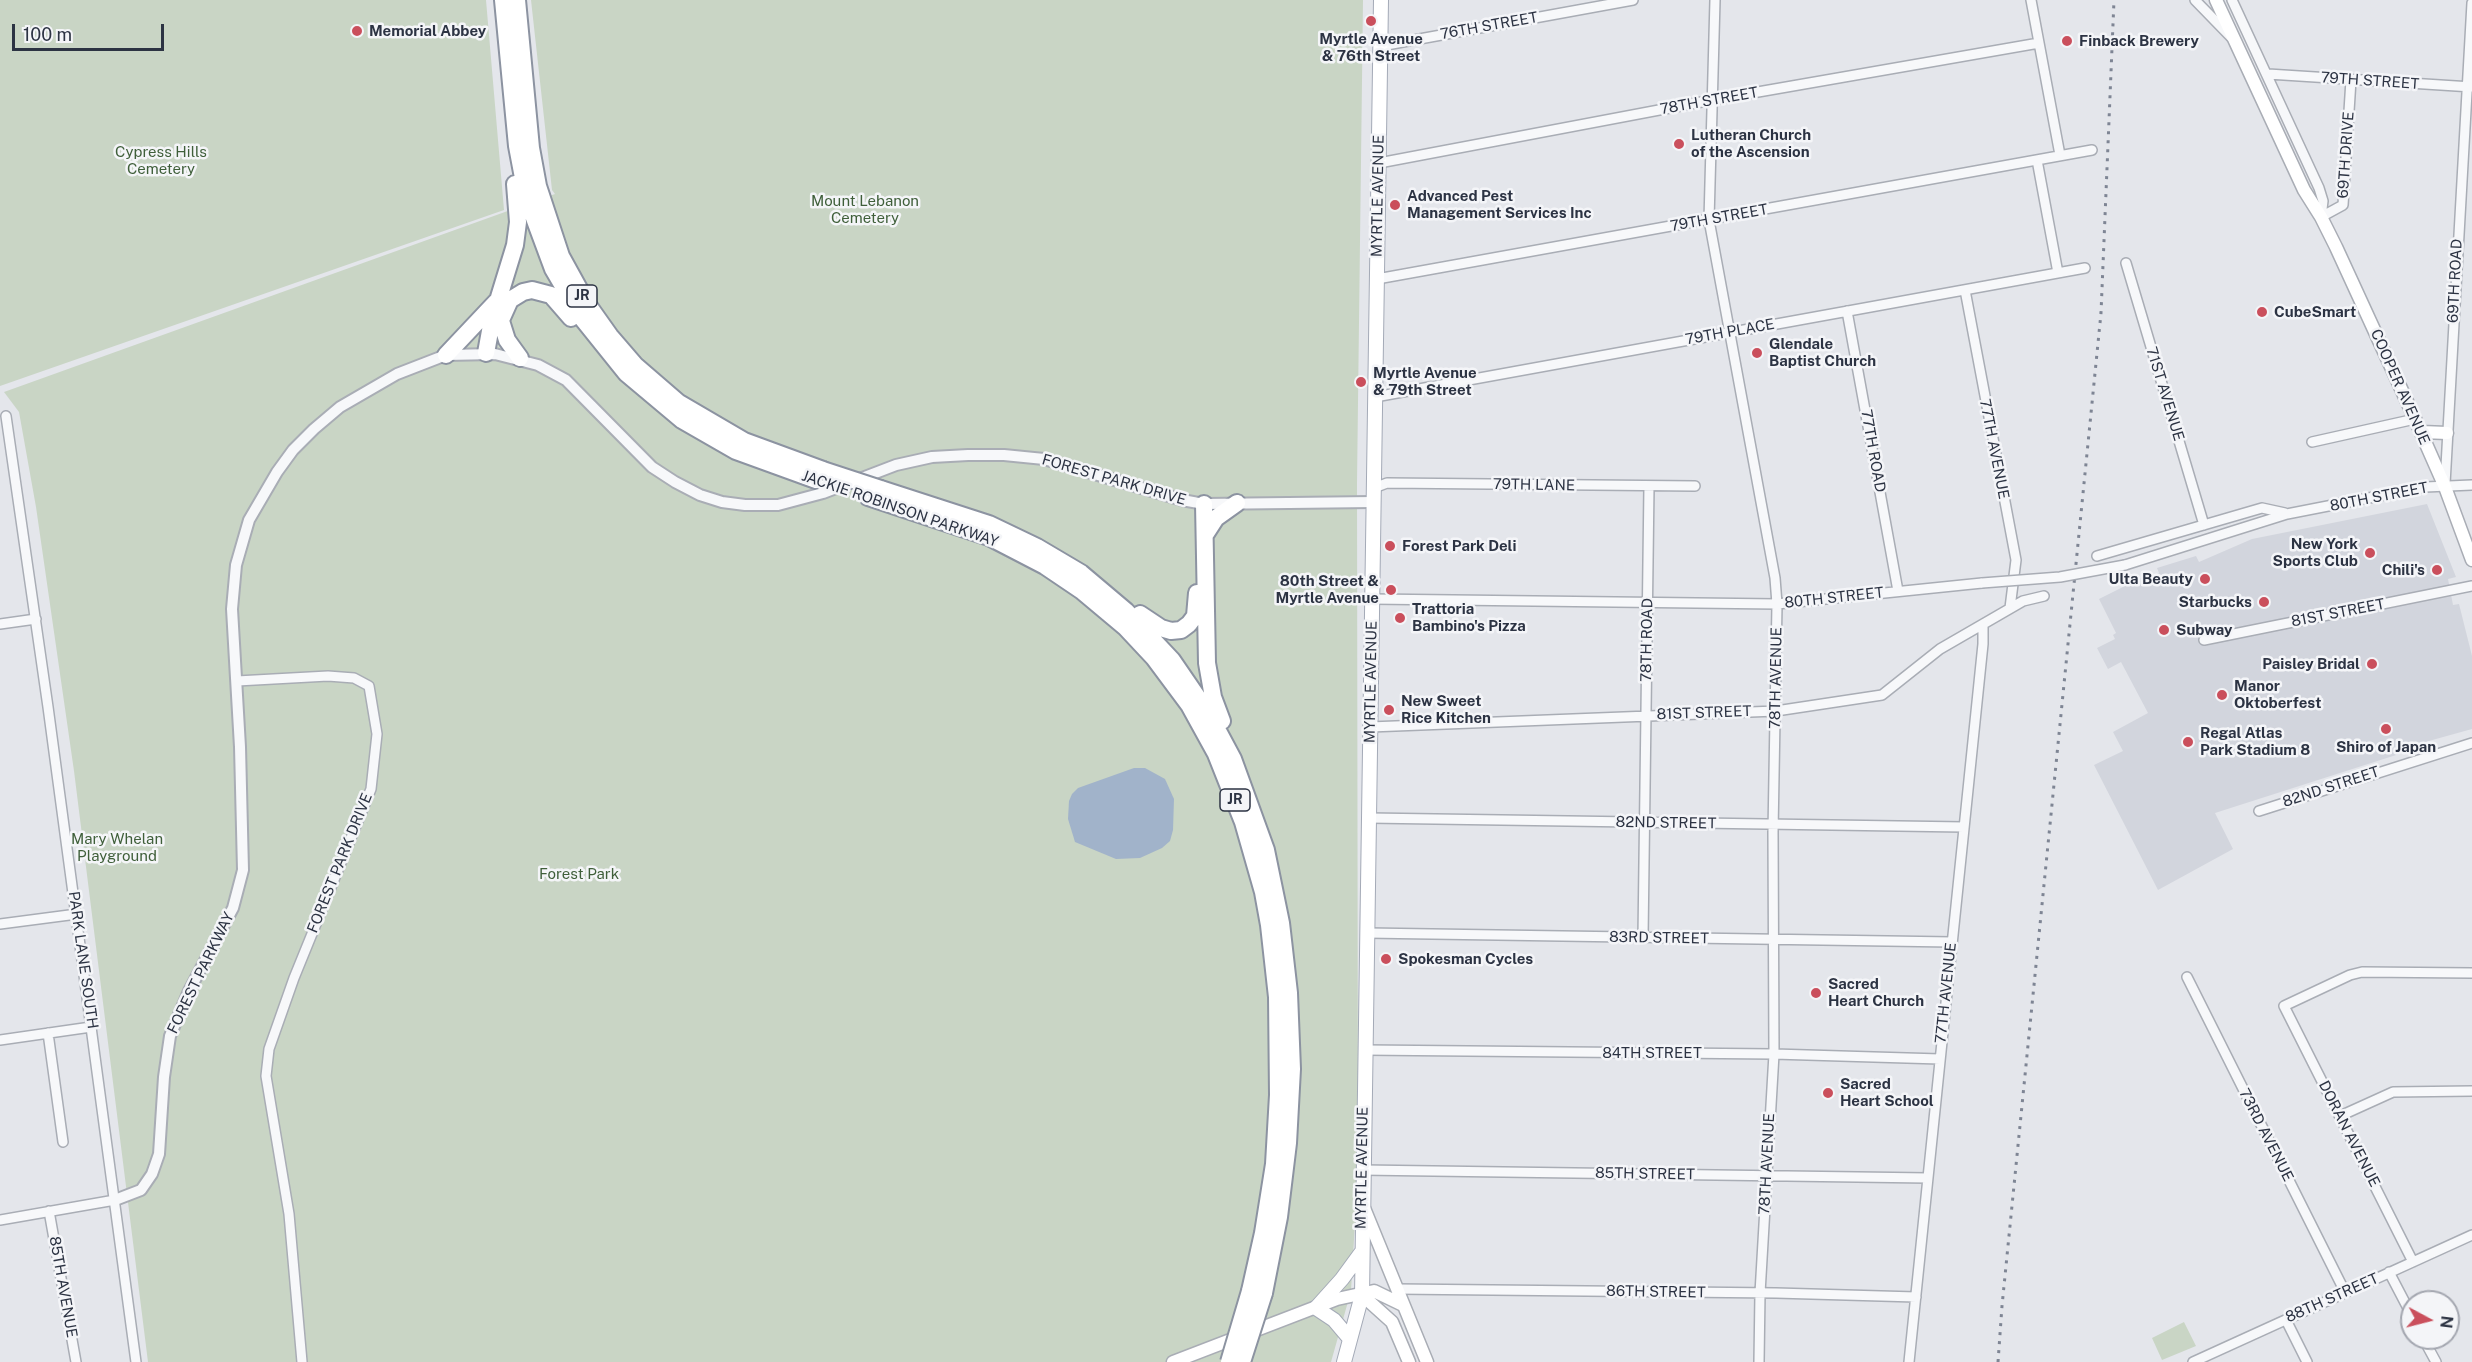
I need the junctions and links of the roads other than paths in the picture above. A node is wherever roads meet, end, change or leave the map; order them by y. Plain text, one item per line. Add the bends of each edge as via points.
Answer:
1 (503, 0) edge
2 (518, 0) edge
3 (1381, 0) edge
4 (1633, 0) edge
5 (1715, 0) edge
6 (2031, 0) edge
7 (2195, 0) edge
8 (2216, 0) edge
9 (2232, 0) edge
10 (2472, 3) edge
11 (2039, 43) junction
12 (2237, 44) junction
13 (1381, 46) junction
14 (2268, 74) junction
15 (2351, 80) junction
16 (2469, 87) edge
17 (1712, 100) junction
18 (515, 127) junction
19 (2092, 150) dead end
20 (2060, 155) junction
21 (2037, 160) junction
22 (1379, 163) junction
23 (2321, 217) junction
24 (1709, 220) junction
25 (2126, 263) dead end
26 (2085, 268) dead end
27 (2058, 273) junction
28 (1377, 279) junction
29 (1965, 290) junction
30 (499, 299) junction
31 (1847, 311) junction
32 (501, 321) junction
33 (1729, 332) junction
34 (601, 345) junction
35 (491, 353) junction
36 (446, 355) junction
37 (520, 358) junction
38 (1375, 397) junction
39 (6, 416) dead end
40 (2415, 419) junction
41 (2421, 432) junction
42 (2447, 433) junction
43 (2312, 442) dead end
44 (819, 475) junction
45 (2472, 485) edge
46 (1649, 486) junction
47 (1695, 486) dead end
48 (2445, 487) junction
49 (875, 493) junction
50 (1373, 495) junction
51 (1199, 503) junction
52 (1237, 503) junction
53 (2287, 514) junction
54 (2204, 525) junction
55 (1205, 535) junction
56 (2097, 556) dead end
57 (2472, 560) edge
58 (1081, 573) junction
59 (2472, 586) edge
60 (1898, 591) junction
61 (2044, 596) dead end
62 (1372, 599) junction
63 (1647, 604) junction
64 (1777, 604) junction
65 (2010, 608) junction
66 (36, 619) junction
67 (0, 624) edge
68 (1983, 624) junction
69 (2204, 640) dead end
70 (237, 681) junction
71 (1776, 711) junction
72 (1646, 715) junction
73 (1370, 727) junction
74 (2472, 743) edge
75 (1233, 759) junction
76 (2259, 811) dead end
77 (1369, 818) junction
78 (1644, 822) junction
79 (1773, 825) junction
80 (1964, 827) junction
81 (76, 914) junction
82 (0, 924) edge
83 (1367, 933) junction
84 (1643, 937) junction
85 (1773, 940) junction
86 (1952, 942) junction
87 (2472, 973) edge
88 (2187, 977) dead end
89 (92, 1027) junction
90 (48, 1033) junction
91 (0, 1040) edge
92 (1365, 1050) junction
93 (1774, 1054) junction
94 (1940, 1059) junction
95 (2472, 1091) edge
96 (2340, 1116) junction
97 (63, 1142) dead end
98 (1362, 1170) junction
99 (1766, 1175) junction
100 (1928, 1178) junction
101 (115, 1200) junction
102 (1362, 1203) junction
103 (49, 1211) junction
104 (0, 1220) edge
105 (2472, 1235) edge
106 (1361, 1253) junction
107 (2413, 1262) junction
108 (2389, 1272) junction
109 (1397, 1289) junction
110 (1257, 1292) junction
111 (2345, 1292) junction
112 (1760, 1293) junction
113 (2400, 1293) edge
114 (1362, 1295) junction
115 (1916, 1297) junction
116 (1403, 1305) junction
117 (1316, 1308) junction
118 (2286, 1320) junction
119 (1350, 1339) junction
120 (76, 1362) edge
121 (136, 1362) edge
122 (302, 1362) edge
123 (1173, 1362) edge
124 (1229, 1362) edge
125 (1242, 1362) edge
126 (1344, 1362) edge
127 (1409, 1362) edge
128 (1426, 1362) edge
129 (1759, 1362) edge
130 (1909, 1362) edge
131 (2193, 1362) edge
132 (2307, 1362) edge

1 - 18 highway, JACKIE ROBINSON PARKWAY / JR
2 - 44 highway, JACKIE ROBINSON PARKWAY / JR via 537,186 561,256 588,305 635,365 679,403 744,441
3 - 13 main road, MYRTLE AVENUE
4 - 13 street, 76TH STREET
5 - 17 street, 78TH AVENUE
6 - 11 street
7 - 12 street, COOPER AVENUE
8 - 12 main road, COOPER AVENUE
9 - 14 street, COOPER AVENUE
10 - 16 street, 69TH ROAD
11 - 17 street, 78TH STREET
11 - 20 street
12 - 23 main road, COOPER AVENUE via 2304,189
13 - 22 main road, MYRTLE AVENUE
14 - 15 street, 79TH STREET
14 - 23 street, COOPER AVENUE via 2319,188 2323,201
15 - 16 street, 79TH STREET
15 - 23 street, 69TH DRIVE via 2343,205
16 - 42 street, 69TH ROAD
17 - 22 street, 78TH STREET
17 - 24 street, 78TH AVENUE
18 - 30 highway via 517,235
18 - 34 highway, JACKIE ROBINSON PARKWAY / JR via 527,199 546,252 571,301
19 - 20 street, 79TH STREET
20 - 21 street, 79TH STREET
21 - 24 street, 79TH STREET
21 - 27 street
22 - 28 main road, MYRTLE AVENUE
23 - 40 main road, COOPER AVENUE
24 - 28 street, 79TH STREET
24 - 33 street, 78TH AVENUE
25 - 54 street, 71ST AVENUE
26 - 27 street, 79TH PLACE
27 - 29 street, 79TH PLACE
28 - 38 main road, MYRTLE AVENUE
29 - 31 street, 79TH PLACE
29 - 65 street, 77TH AVENUE via 2016,560
30 - 35 highway
30 - 36 highway
31 - 33 street, 79TH PLACE
31 - 60 street, 77TH ROAD
32 - 34 highway via 514,297 528,290 542,291
32 - 35 highway
32 - 37 highway via 507,340
33 - 38 street, 79TH PLACE
33 - 64 street, 78TH AVENUE
34 - 44 highway, JACKIE ROBINSON PARKWAY / JR via 646,392 699,432 736,451
35 - 36 street, FOREST PARK DRIVE
35 - 37 street, FOREST PARK DRIVE
36 - 70 street, FOREST PARK DRIVE via 397,374 340,407 293,450 263,492 249,520 236,565 232,609
37 - 51 street, FOREST PARK DRIVE via 566,380 652,467 722,502 778,505 897,465 932,457 977,455 1044,459
38 - 50 main road, MYRTLE AVENUE
39 - 66 street, PARK LANE SOUTH
40 - 41 main road, COOPER AVENUE
40 - 43 street
41 - 42 main road
41 - 48 main road, COOPER AVENUE
42 - 48 street, 69TH ROAD
44 - 49 highway, JACKIE ROBINSON PARKWAY / JR, bridge
45 - 48 street, 80TH STREET
46 - 47 street, 79TH LANE
46 - 50 street, 79TH LANE via 1387,483
46 - 63 street, 78TH ROAD
48 - 53 street, 80TH STREET via 2425,487
48 - 57 main road, COOPER AVENUE
49 - 58 highway, JACKIE ROBINSON PARKWAY / JR via 989,524
49 - 110 highway, JACKIE ROBINSON PARKWAY / JR via 998,541 1082,591 1154,658 1189,705 1216,754 1243,822 1263,892 1277,997 1274,1164
50 - 52 street, FOREST PARK DRIVE
50 - 62 main road, MYRTLE AVENUE
51 - 52 street, FOREST PARK DRIVE
51 - 55 highway
51 - 58 highway via 1197,606 1185,628 1171,631 1156,626 1119,595
52 - 55 highway via 1216,519
53 - 54 street, 80TH STREET via 2262,508
53 - 60 street, 80TH STREET, bridge via 2125,565 2060,577
54 - 56 street, 80TH STREET
55 - 75 highway via 1208,671
58 - 75 highway, JACKIE ROBINSON PARKWAY / JR via 1126,610 1172,660 1209,714
59 - 69 street, 81ST STREET
60 - 64 street, 80TH STREET
61 - 65 street, 81ST STREET
62 - 63 street, 80TH STREET
62 - 73 main road, MYRTLE AVENUE
63 - 64 street, 80TH STREET
63 - 72 street, 78TH ROAD
64 - 71 street, 78TH AVENUE
65 - 68 street, 81ST STREET
66 - 67 street
66 - 81 street, PARK LANE SOUTH
68 - 71 street, 81ST STREET via 1940,650 1882,695
68 - 80 street, 77TH AVENUE
70 - 101 street, FOREST PARKWAY via 244,828 240,886 170,1036 159,1154 152,1174 141,1190
70 - 122 street, FOREST PARK DRIVE via 354,678 369,686 377,734 371,789 269,1049 267,1085 289,1214
71 - 72 street, 81ST STREET
71 - 79 street, 78TH AVENUE
72 - 73 street, 81ST STREET
72 - 78 street, 78TH ROAD
73 - 77 main road, MYRTLE AVENUE
74 - 76 street, 82ND STREET
75 - 110 highway, JACKIE ROBINSON PARKWAY / JR via 1268,861 1281,923 1289,993 1292,1069 1288,1143 1279,1217
77 - 78 street, 82ND STREET
77 - 83 main road, MYRTLE AVENUE
78 - 79 street, 82ND STREET
78 - 84 street, 78TH ROAD
79 - 80 street, 82ND STREET
79 - 85 street, 78TH AVENUE
80 - 86 street, 77TH AVENUE
81 - 82 street
81 - 89 street, PARK LANE SOUTH
83 - 84 street, 83RD STREET
83 - 92 main road, MYRTLE AVENUE
84 - 85 street, 83RD STREET
85 - 86 street, 83RD STREET
85 - 93 street, 78TH AVENUE
86 - 94 street, 77TH AVENUE
87 - 96 street, DORAN AVENUE via 2362,972 2284,1006
88 - 111 street, 73RD AVENUE
89 - 90 street
89 - 101 street, PARK LANE SOUTH
90 - 91 street
90 - 97 street
92 - 93 street, 84TH STREET
92 - 98 main road, MYRTLE AVENUE
93 - 94 street, 84TH STREET
93 - 99 street, 78TH AVENUE
94 - 100 street, 77TH AVENUE
95 - 96 street via 2393,1092
96 - 107 street, DORAN AVENUE
98 - 99 street, 85TH STREET
98 - 102 main road, MYRTLE AVENUE
99 - 100 street, 85TH STREET
99 - 112 street, 78TH AVENUE
100 - 115 street, 77TH AVENUE
101 - 103 street, FOREST PARKWAY
101 - 121 street, PARK LANE SOUTH
102 - 106 main road, MYRTLE AVENUE
102 - 109 main road
103 - 104 street, FOREST PARKWAY
103 - 120 street, 85TH AVENUE
105 - 107 street, 88TH STREET
106 - 114 main road, MYRTLE AVENUE
106 - 117 main road
107 - 108 street, 88TH STREET
108 - 111 street, 88TH STREET
108 - 113 street
109 - 112 street, 86TH STREET
109 - 116 main road
110 - 124 highway, JACKIE ROBINSON PARKWAY / JR, bridge
110 - 125 highway, JACKIE ROBINSON PARKWAY / JR, bridge
111 - 118 street, 88TH STREET
112 - 115 street, 86TH STREET
112 - 129 street, 78TH AVENUE
114 - 116 main road via 1374,1291
114 - 117 main road
114 - 119 main road, MYRTLE AVENUE
114 - 127 main road via 1392,1322
115 - 130 street, 77TH AVENUE
116 - 128 main road
117 - 119 main road via 1334,1320
117 - 123 main road
118 - 131 street, 88TH STREET
118 - 132 street
119 - 126 main road, MYRTLE AVENUE

